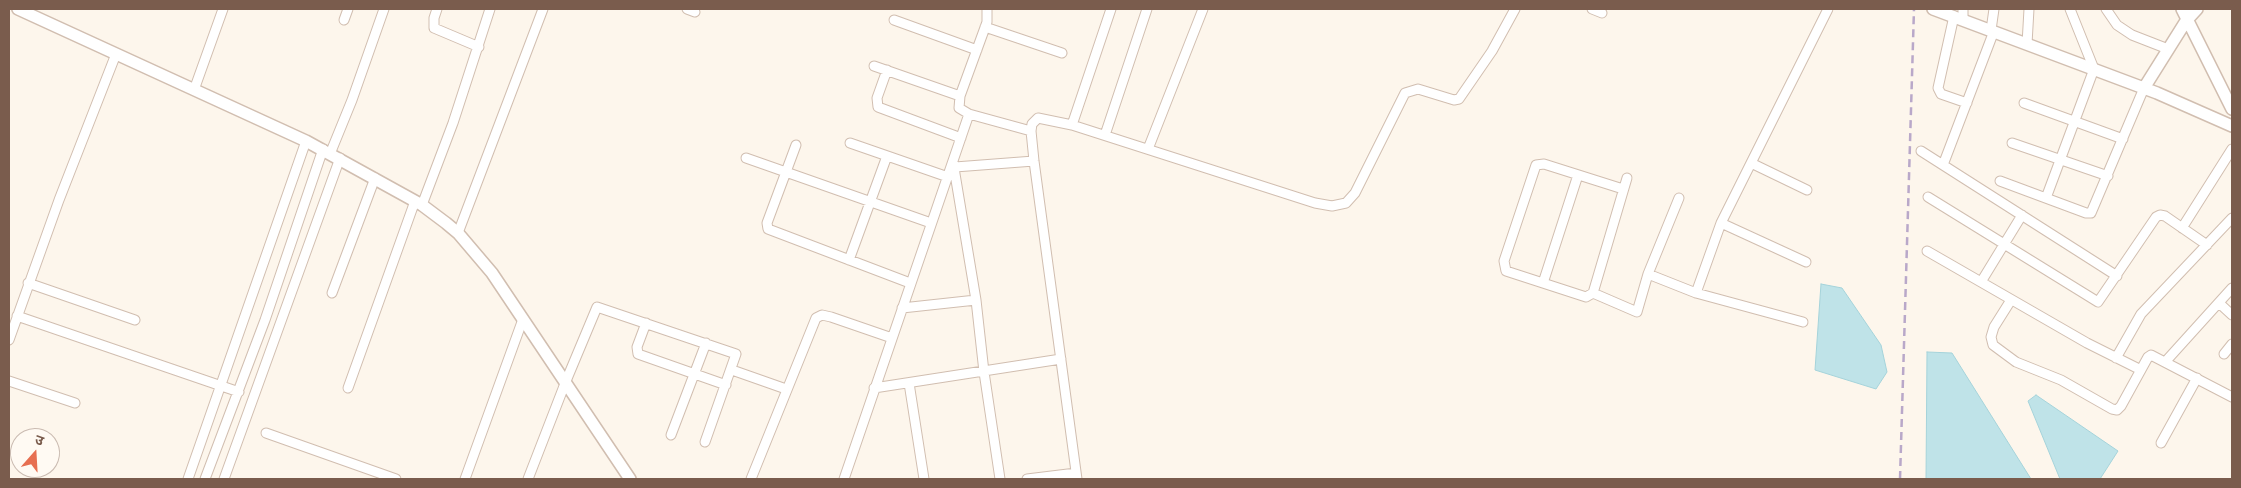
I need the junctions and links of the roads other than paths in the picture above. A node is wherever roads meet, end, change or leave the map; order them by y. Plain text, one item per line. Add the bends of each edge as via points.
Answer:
1 (18, 9) edge
2 (223, 9) edge
3 (348, 9) edge
4 (384, 9) edge
5 (437, 9) edge
6 (490, 9) edge
7 (543, 9) edge
8 (987, 9) edge
9 (1111, 9) edge
10 (1147, 9) edge
11 (1203, 9) edge
12 (1515, 9) edge
13 (1592, 9) edge
14 (1828, 9) edge
15 (1933, 9) edge
16 (1994, 9) edge
17 (2029, 9) edge
18 (2070, 9) edge
19 (2106, 9) edge
20 (2182, 9) edge
21 (2197, 9) edge
22 (1602, 13) dead end
23 (1960, 15) edge
24 (344, 20) dead end
25 (894, 20) dead end
26 (2186, 21) junction
27 (985, 27) junction
28 (1993, 30) junction
29 (2028, 44) junction
30 (478, 47) junction
31 (2168, 49) junction
32 (977, 50) junction
33 (1062, 53) dead end
34 (116, 54) junction
35 (874, 66) dead end
36 (2094, 69) junction
37 (887, 70) junction
38 (2144, 88) junction
39 (194, 90) junction
40 (960, 96) junction
41 (1967, 103) junction
42 (2024, 103) dead end
43 (2232, 109) edge
44 (969, 114) junction
45 (2074, 122) junction
46 (1072, 125) junction
47 (2232, 126) edge
48 (1031, 131) junction
49 (1105, 136) junction
50 (961, 138) junction
51 (2123, 139) junction
52 (306, 141) junction
53 (850, 143) dead end
54 (2012, 143) dead end
55 (796, 145) dead end
56 (1148, 149) junction
57 (2232, 149) edge
58 (1921, 151) dead end
59 (331, 154) junction
60 (887, 156) junction
61 (746, 158) dead end
62 (2060, 160) junction
63 (1034, 161) junction
64 (1751, 162) junction
65 (954, 165) junction
66 (1943, 165) junction
67 (786, 173) junction
68 (1578, 174) junction
69 (2108, 176) junction
70 (948, 177) junction
71 (375, 178) junction
72 (1627, 178) dead end
73 (2000, 182) dead end
74 (1623, 189) junction
75 (1807, 190) dead end
76 (1928, 197) dead end
77 (1679, 198) dead end
78 (2046, 198) junction
79 (419, 203) junction
80 (870, 203) junction
81 (304, 204) junction
82 (321, 210) junction
83 (2022, 215) junction
84 (2232, 218) edge
85 (931, 223) junction
86 (1721, 223) junction
87 (2182, 228) junction
88 (458, 233) junction
89 (2004, 244) junction
90 (2207, 246) junction
91 (1927, 251) dead end
92 (849, 260) junction
93 (1806, 262) dead end
94 (1648, 274) junction
95 (2118, 276) junction
96 (910, 282) junction
97 (1981, 282) junction
98 (28, 283) junction
99 (1543, 283) junction
100 (2232, 288) edge
101 (332, 293) dead end
102 (1593, 293) junction
103 (1696, 293) junction
104 (976, 300) junction
105 (2011, 300) junction
106 (2218, 304) junction
107 (902, 308) junction
108 (2232, 315) edge
109 (16, 316) junction
110 (523, 319) junction
111 (135, 320) dead end
112 (1803, 322) dead end
113 (646, 323) junction
114 (892, 338) junction
115 (9, 340) edge
116 (706, 343) junction
117 (2232, 344) edge
118 (2224, 354) dead end
119 (2116, 358) junction
120 (1061, 359) junction
121 (2166, 361) junction
122 (732, 370) junction
123 (2141, 370) junction
124 (984, 372) junction
125 (694, 375) junction
126 (2197, 378) junction
127 (9, 381) edge
128 (566, 381) junction
129 (909, 383) junction
130 (726, 385) junction
131 (219, 386) junction
132 (348, 388) dead end
133 (786, 388) junction
134 (874, 388) junction
135 (239, 392) junction
136 (2232, 397) edge
137 (75, 403) dead end
138 (266, 433) dead end
139 (671, 435) dead end
140 (705, 442) dead end
141 (2161, 443) dead end
142 (1076, 476) edge
143 (188, 479) edge
144 (205, 479) edge
145 (224, 479) edge
146 (396, 479) edge
147 (465, 479) edge
148 (528, 479) edge
149 (630, 479) edge
150 (751, 479) edge
151 (844, 479) edge
152 (924, 479) edge
153 (1000, 479) edge
154 (1027, 479) edge

1 - 34 street
2 - 39 street
3 - 24 street
4 - 59 street
5 - 30 street via 434,28
6 - 30 street
7 - 88 street
8 - 27 street
9 - 46 street
10 - 49 street
11 - 56 street
12 - 56 street via 1492,51 1459,99 1418,89 1405,93 1346,203 1332,206 1314,203
13 - 22 street
14 - 64 street
15 - 23 street
16 - 28 street
17 - 29 street
18 - 36 street
19 - 31 street via 2117,25 2132,35
20 - 26 street
21 - 26 street
23 - 28 street
23 - 41 street via 1938,88 1941,94
25 - 32 street
26 - 31 street
26 - 43 street
27 - 32 street
27 - 33 street
28 - 29 street
28 - 41 street
29 - 36 street
30 - 79 street
31 - 38 street
32 - 40 street
34 - 39 street
34 - 98 street
35 - 37 street
36 - 38 street
36 - 45 street
37 - 40 street
37 - 50 street via 877,98 878,107
38 - 47 street
38 - 51 street
39 - 52 street
40 - 44 street via 959,108
41 - 66 street
42 - 45 street
44 - 48 street
44 - 50 street
45 - 51 street
45 - 62 street
46 - 48 street via 1038,118
46 - 49 street
48 - 63 street
49 - 56 street
50 - 65 street
51 - 69 street
52 - 59 street
52 - 131 street
53 - 60 street
54 - 62 street
55 - 67 street
57 - 87 street
58 - 66 street
59 - 71 street
59 - 81 street
59 - 82 street
60 - 70 street
60 - 80 street
61 - 67 street
62 - 69 street
62 - 78 street
63 - 65 street
63 - 120 street
64 - 75 street
64 - 86 street
65 - 70 street
65 - 104 street
66 - 83 street
67 - 80 street
67 - 92 street via 767,223 768,230
68 - 74 street
68 - 99 street
68 - 99 street via 1544,164 1536,166 1504,261 1506,271
69 - 78 street via 2091,212
70 - 85 street
71 - 79 street
71 - 101 street
72 - 74 street
73 - 78 street
74 - 102 street
76 - 89 street
77 - 94 street
79 - 88 street
79 - 132 street
80 - 85 street
80 - 92 street
81 - 82 street
81 - 135 street
82 - 145 street
83 - 89 street
83 - 95 street
84 - 90 street
85 - 96 street
86 - 93 street
86 - 103 street
87 - 90 street
87 - 95 street via 2160,214
88 - 110 street via 492,273
89 - 95 street via 2094,301 2101,300
89 - 97 street
90 - 119 street via 2141,314
91 - 97 street
92 - 96 street
94 - 102 street via 1637,312
94 - 103 street
96 - 107 street
97 - 105 street
98 - 109 street
98 - 111 street
99 - 102 street via 1586,297
100 - 106 street
103 - 112 street
104 - 107 street
104 - 124 street
105 - 119 street
105 - 123 street via 1991,337 1993,345 2016,362 2061,380 2117,410
106 - 108 street
106 - 121 street
107 - 114 street
109 - 115 street
109 - 131 street
110 - 128 street
110 - 147 street
113 - 116 street
113 - 125 street via 637,347 638,354
113 - 128 street via 597,307
114 - 133 street via 822,315 811,325
114 - 134 street
116 - 122 street via 736,354
116 - 125 street
117 - 118 street
119 - 123 street
120 - 124 street
120 - 142 street
121 - 123 street via 2152,355
121 - 126 street
122 - 130 street
122 - 133 street
124 - 129 street
124 - 153 street
125 - 130 street
125 - 139 street
126 - 136 street
126 - 141 street
127 - 137 street
128 - 148 street
128 - 149 street
129 - 134 street
129 - 152 street
130 - 140 street
131 - 135 street
131 - 143 street
133 - 150 street
134 - 151 street
135 - 144 street
138 - 146 street
142 - 154 street

